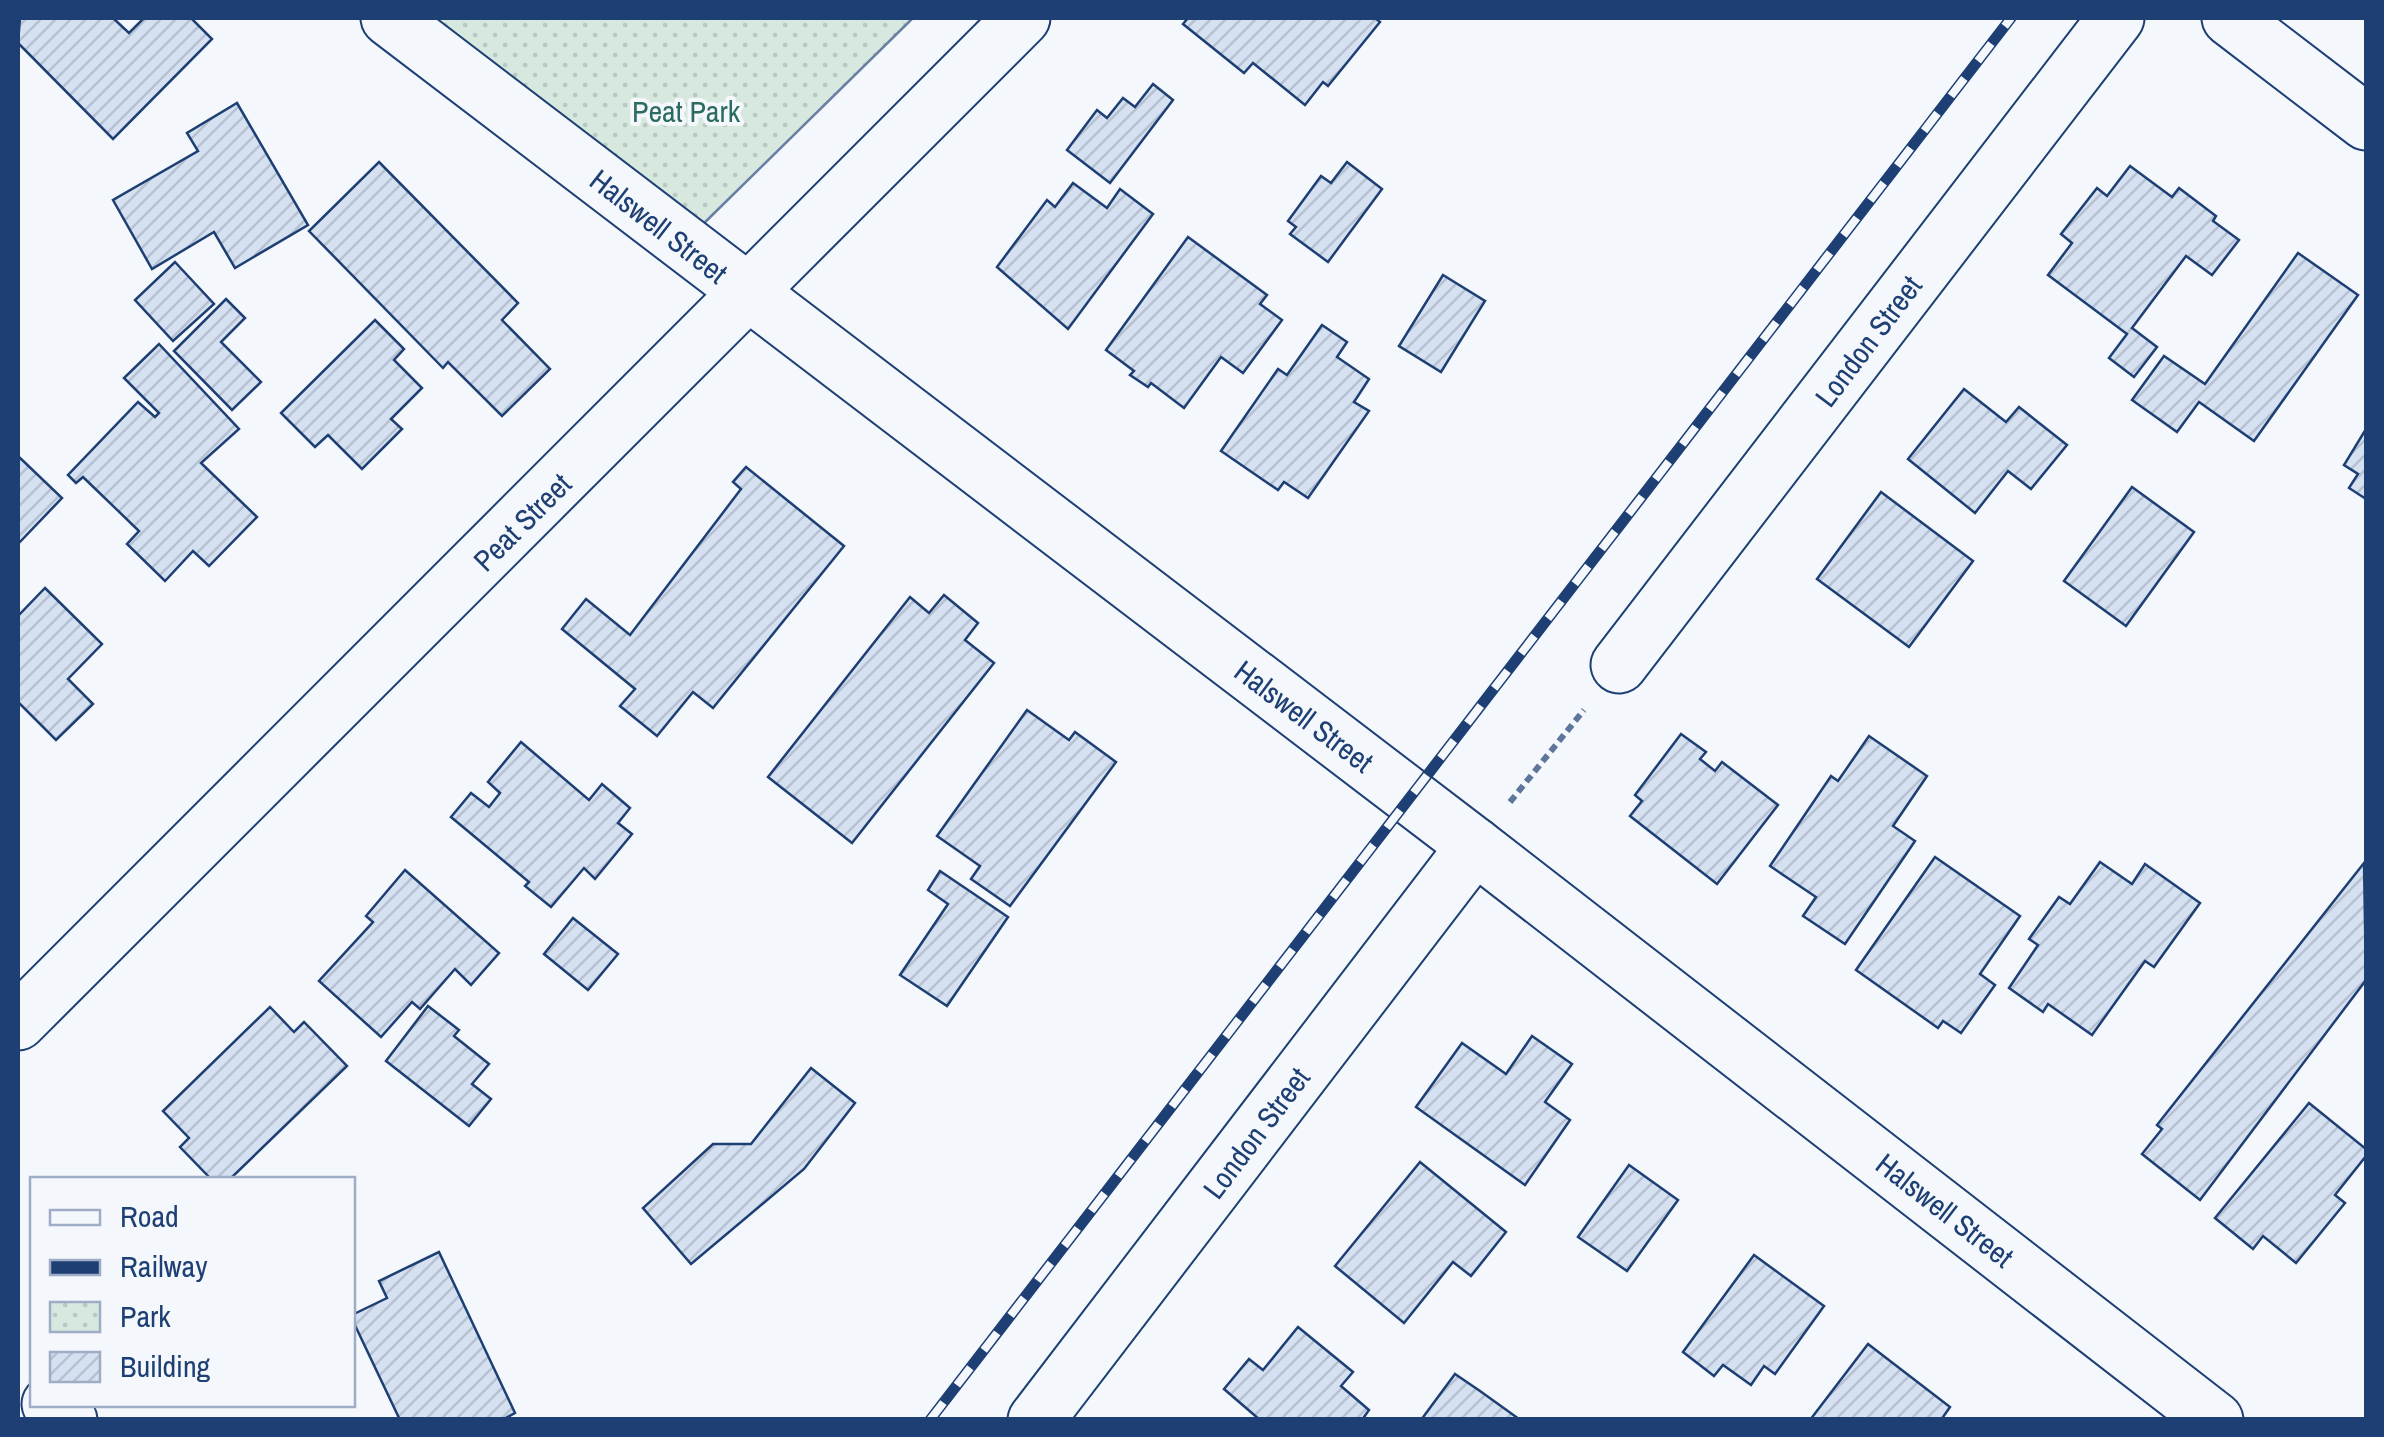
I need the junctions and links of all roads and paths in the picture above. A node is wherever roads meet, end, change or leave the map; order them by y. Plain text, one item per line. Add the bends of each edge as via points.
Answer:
1 (389, 18) edge
2 (1022, 18) edge
3 (2116, 18) edge
4 (2230, 18) edge
5 (2366, 122) edge
6 (746, 293) junction
7 (1620, 665) joint
8 (1476, 846) junction
9 (18, 1022) edge
10 (1036, 1420) edge
11 (2215, 1420) edge

1 - 6 street, Halswell Street
2 - 6 street, Peat Street
3 - 7 street, London Street
4 - 5 street
6 - 8 street, Halswell Street
6 - 9 street, Peat Street
7 - 8 path
8 - 10 street, London Street
8 - 11 street, Halswell Street

